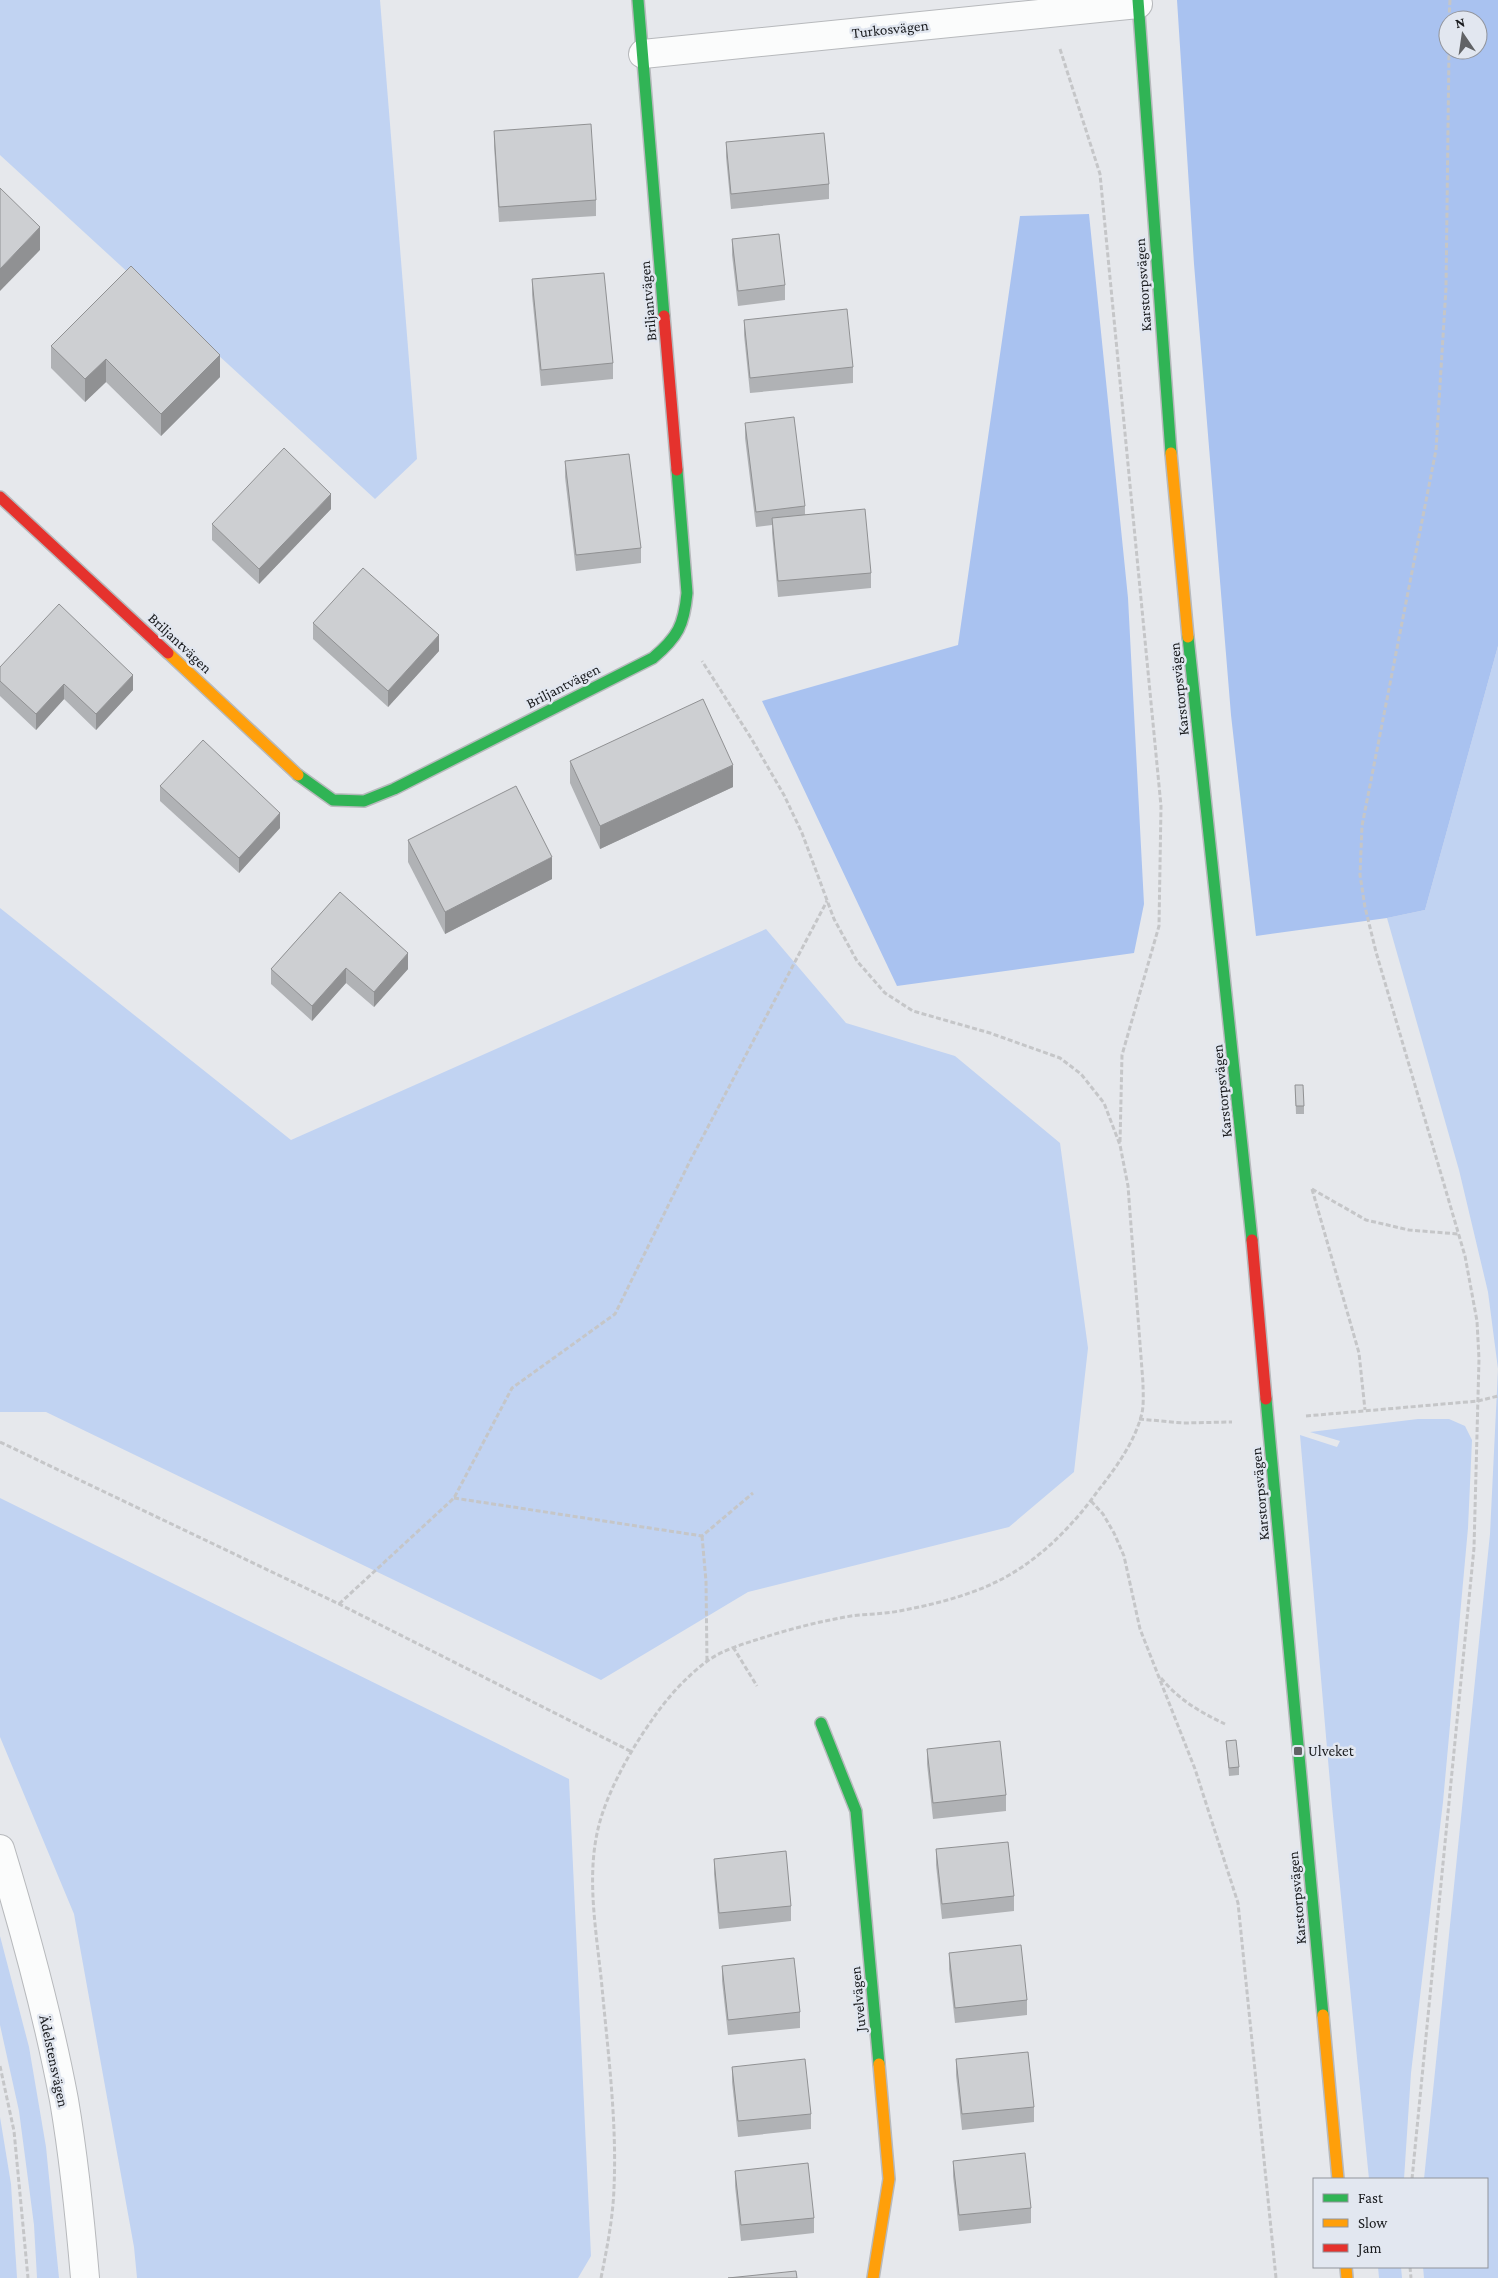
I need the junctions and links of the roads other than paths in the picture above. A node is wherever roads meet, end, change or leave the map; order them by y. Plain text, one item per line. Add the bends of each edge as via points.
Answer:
1 (638, 0) edge
2 (1138, 2) edge
3 (643, 54) junction
4 (0, 497) edge
5 (821, 1723) dead end
6 (0, 1849) edge
7 (1338, 2178) edge
8 (85, 2278) edge
9 (873, 2278) edge

1 - 3 main road, Briljantvägen
2 - 3 street, Turkosvägen
2 - 7 main road, Karstorpsvägen via 1175,513 1242,1136
3 - 4 main road, Briljantvägen via 688,593 682,628 672,643 653,658 394,789 364,801 333,800 302,778
5 - 9 main road, Juvelvägen via 856,1811 889,2179
6 - 8 street, Ädelstensvägen via 27,1936 64,2100 78,2193

